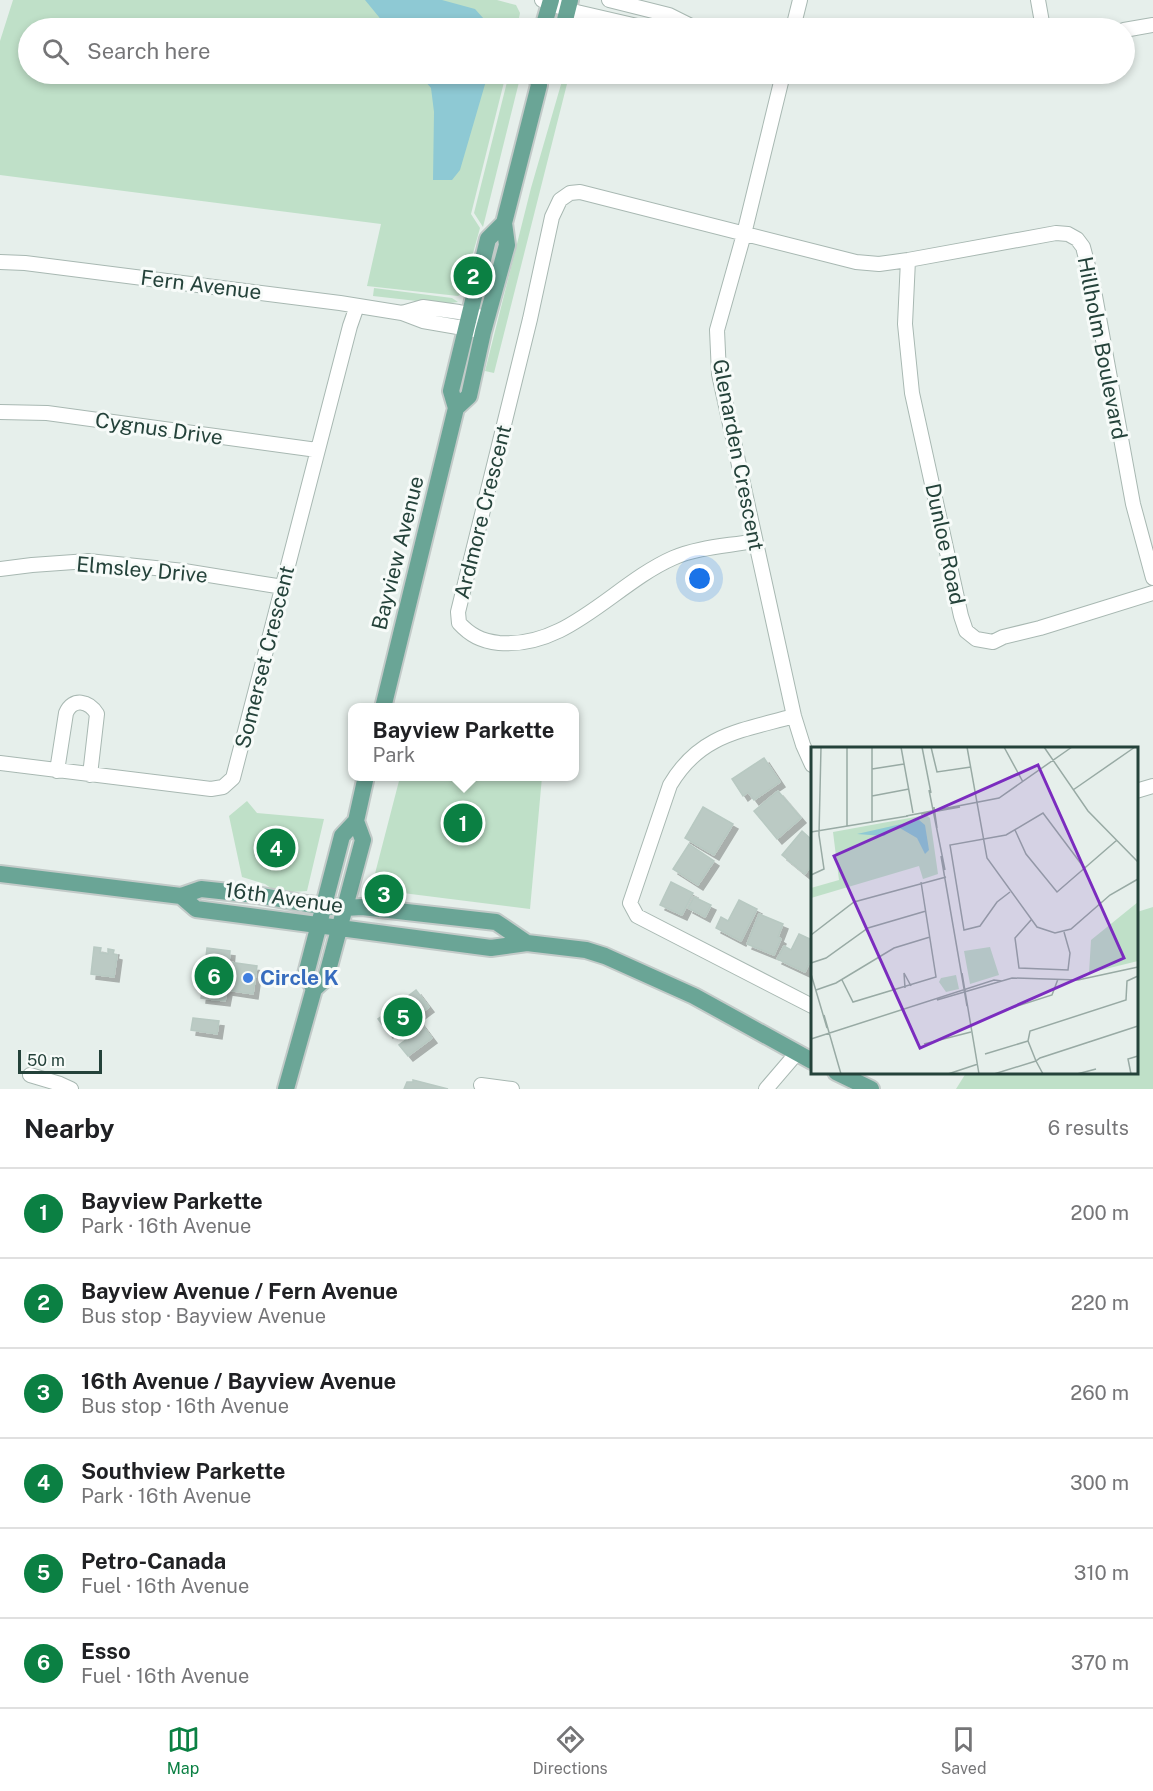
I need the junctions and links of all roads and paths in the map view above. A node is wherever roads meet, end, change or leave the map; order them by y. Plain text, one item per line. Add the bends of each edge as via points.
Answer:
1 (609, 0) edge
2 (800, 0) edge
3 (1038, 0) edge
4 (547, 1) edge
5 (569, 5) edge
6 (544, 18) edge
7 (613, 18) edge
8 (675, 18) edge
9 (796, 18) edge
10 (1041, 18) edge
11 (1153, 25) edge
12 (1135, 28) edge
13 (536, 84) edge
14 (781, 84) edge
15 (570, 194) joint
16 (744, 234) junction
17 (908, 260) junction
18 (0, 262) edge
19 (357, 306) junction
20 (477, 323) junction
21 (0, 411) edge
22 (317, 450) junction
23 (754, 541) junction
24 (0, 569) edge
25 (1153, 578) edge
26 (283, 587) junction
27 (1153, 593) edge
28 (384, 703) edge
29 (794, 716) junction
30 (811, 761) edge
31 (0, 763) edge
32 (57, 771) junction
33 (90, 775) junction
34 (365, 781) edge
35 (1153, 786) edge
36 (1138, 791) edge
37 (356, 820) junction
38 (0, 874) edge
39 (181, 896) junction
40 (323, 906) junction
41 (345, 908) junction
42 (318, 926) junction
43 (339, 929) junction
44 (527, 943) junction
45 (314, 989) junction
46 (811, 1005) edge
47 (796, 1054) junction
48 (811, 1060) edge
49 (840, 1074) edge
50 (30, 1075) dead end
51 (481, 1085) dead end
52 (71, 1089) edge
53 (286, 1089) edge
54 (512, 1089) edge
55 (766, 1089) edge
56 (871, 1089) edge

1 - 8 street
2 - 9 street
3 - 10 street
4 - 5 street
4 - 6 main road
5 - 7 street
11 - 12 street
13 - 20 main road, Bayview Avenue via 504,223 507,245
14 - 16 street, Glenarden Crescent
15 - 16 street, Hillholm Boulevard via 580,192
15 - 23 street, Ardmore Crescent via 560,200 552,217 458,612 459,623 485,641 516,644 541,639 564,629 672,558
16 - 17 street, Hillholm Boulevard via 855,262
16 - 23 street, Glenarden Crescent via 717,330 717,350
17 - 25 street, Hillholm Boulevard via 1056,232 1077,239 1083,247 1093,285 1132,504
17 - 27 street, Dunloe Road via 905,332 912,393 966,631 976,639 993,642
18 - 19 street, Fern Avenue
19 - 20 street, Fern Avenue via 402,313 423,307
19 - 22 street, Somerset Crescent
20 - 28 main road, Bayview Avenue via 469,396 456,408
21 - 22 street, Cygnus Drive via 47,413
22 - 26 street, Somerset Crescent
23 - 29 street, Glenarden Crescent
24 - 26 street, Elmsley Drive via 88,561
26 - 33 street, Somerset Crescent via 232,778 223,787 211,789
29 - 30 street, Glenarden Crescent
29 - 46 street via 706,744 679,769 630,903 637,916
31 - 32 street, Somerset Crescent
32 - 33 street, Somerset Crescent
32 - 33 street via 66,713 74,703 82,702 92,706 97,714
34 - 37 main road
35 - 36 street
37 - 40 main road via 342,836
37 - 41 main road via 363,840
38 - 39 main road, 16th Avenue
39 - 40 main road, 16th Avenue via 201,889
39 - 42 main road, 16th Avenue via 196,909
40 - 41 main road, 16th Avenue
40 - 42 main road
41 - 43 main road
41 - 44 main road, 16th Avenue via 496,922
42 - 43 main road, 16th Avenue
42 - 45 main road via 306,974
43 - 44 main road, 16th Avenue via 491,948
43 - 45 main road via 326,978
44 - 47 main road, 16th Avenue via 605,956 694,996
45 - 53 main road
47 - 48 main road, 16th Avenue
47 - 55 street
49 - 56 main road
50 - 52 street
51 - 54 street

